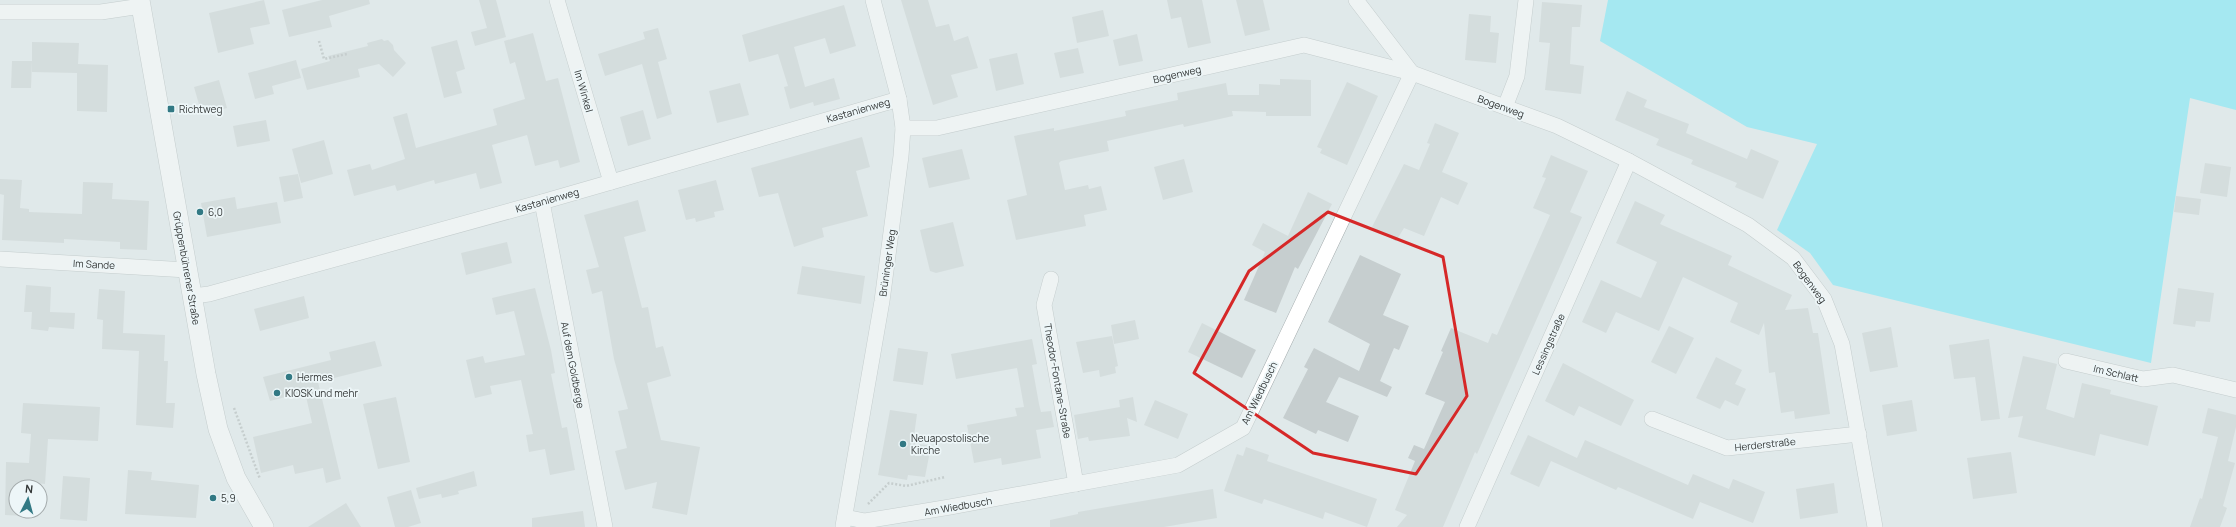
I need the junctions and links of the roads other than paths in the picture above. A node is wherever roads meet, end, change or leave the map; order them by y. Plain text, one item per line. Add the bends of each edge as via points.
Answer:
1 (557, 0) edge
2 (872, 0) edge
3 (1356, 0) edge
4 (1526, 0) edge
5 (141, 3) edge
6 (0, 12) edge
7 (1412, 73) junction
8 (899, 98) junction
9 (1505, 107) junction
10 (903, 128) junction
11 (1629, 161) junction
12 (611, 182) junction
13 (542, 202) junction
14 (0, 259) edge
15 (187, 270) junction
16 (1051, 279) dead end
17 (193, 296) junction
18 (2066, 361) dead end
19 (2236, 390) edge
20 (1652, 419) dead end
21 (1859, 434) junction
22 (1076, 484) junction
23 (844, 522) edge
24 (264, 527) edge
25 (605, 527) edge
26 (1467, 527) edge
27 (1875, 527) edge

1 - 12 street, Im Winkel
2 - 8 street, Brüninger Weg
3 - 7 street
4 - 9 street via 1517,76
5 - 6 street via 101,12
5 - 15 street, Grüppenbührener Straße
7 - 9 street, Bogenweg
7 - 10 street, Bogenweg via 1304,46 937,128
7 - 22 street, Am Wiedbusch via 1243,428 1178,465
8 - 10 street, Brüninger Weg
8 - 12 street, Kastanienweg
9 - 11 street, Bogenweg via 1557,126
10 - 23 street, Brüninger Weg via 882,301
11 - 21 street, Bogenweg via 1748,225 1793,258 1824,299 1842,344
11 - 26 street, Lessingstraße
12 - 13 street, Kastanienweg
13 - 17 street, Kastanienweg via 209,294
13 - 25 street, Auf dem Goldberge
14 - 15 street, Im Sande
15 - 17 street, Grüppenbührener Straße
16 - 22 street, Theodor-Fontane-Straße via 1044,305
17 - 24 street, Grüppenbührener Straße via 218,429 236,478
18 - 19 street, Im Schlatt via 2143,379 2173,375
20 - 21 street, Herderstraße via 1727,448
21 - 27 street, Bogenweg
22 - 23 street, Am Wiedbusch via 865,521

